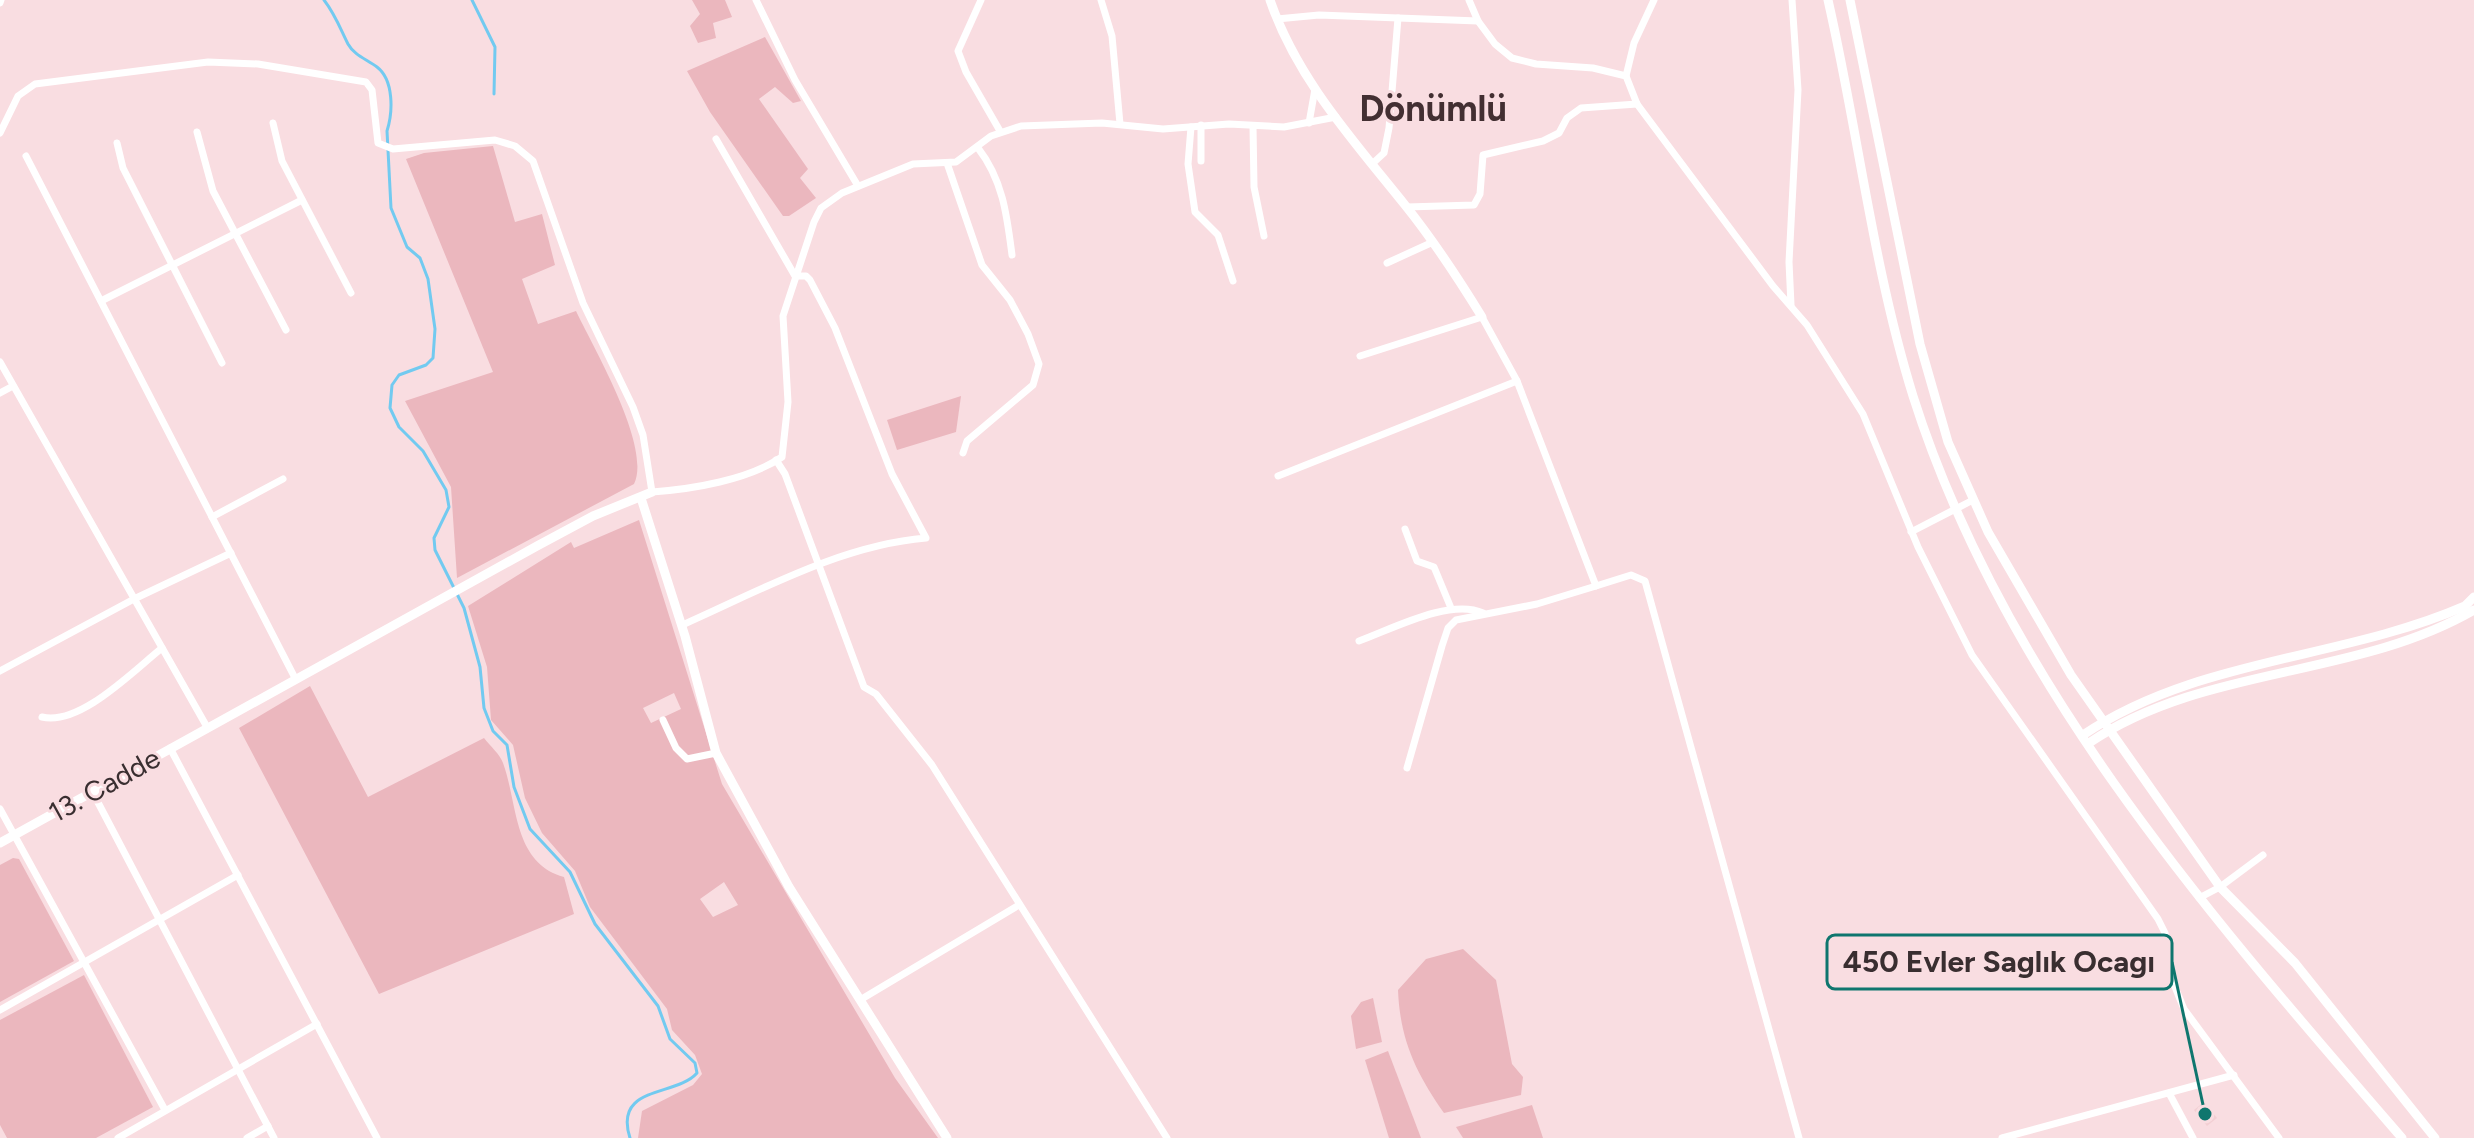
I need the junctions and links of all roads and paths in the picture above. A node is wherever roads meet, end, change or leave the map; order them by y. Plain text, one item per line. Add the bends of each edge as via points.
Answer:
1 (756, 0) edge
2 (981, 0) edge
3 (1101, 0) edge
4 (1270, 0) edge
5 (1469, 0) edge
6 (1654, 0) edge
7 (1792, 0) edge
8 (1828, 0) edge
9 (1850, 0) edge
10 (1398, 18) junction
11 (1277, 19) junction
12 (1478, 21) junction
13 (1626, 76) junction
14 (1315, 89) junction
15 (1637, 104) junction
16 (1336, 117) junction
17 (273, 123) dead end
18 (1309, 123) junction
19 (1120, 124) junction
20 (1201, 125) junction
21 (1253, 126) junction
22 (1191, 127) junction
23 (1000, 131) junction
24 (197, 132) dead end
25 (0, 133) edge
26 (716, 139) dead end
27 (117, 143) dead end
28 (978, 148) junction
29 (26, 156) dead end
30 (1201, 161) dead end
31 (947, 163) junction
32 (1372, 164) junction
33 (858, 186) junction
34 (302, 200) junction
35 (1407, 207) junction
36 (236, 233) junction
37 (1264, 236) dead end
38 (1433, 242) junction
39 (1012, 255) dead end
40 (1387, 263) dead end
41 (172, 265) junction
42 (795, 276) junction
43 (1233, 281) dead end
44 (351, 293) dead end
45 (101, 301) junction
46 (1791, 307) junction
47 (1482, 317) junction
48 (286, 330) dead end
49 (1360, 356) dead end
50 (0, 362) edge
51 (222, 363) dead end
52 (1517, 381) junction
53 (13, 386) junction
54 (0, 393) edge
55 (963, 453) dead end
56 (776, 460) junction
57 (1278, 476) dead end
58 (283, 479) dead end
59 (652, 492) junction
60 (641, 498) junction
61 (1973, 500) junction
62 (1957, 508) junction
63 (212, 517) junction
64 (1405, 529) dead end
65 (1911, 532) junction
66 (231, 553) junction
67 (818, 565) junction
68 (1596, 586) junction
69 (2474, 597) edge
70 (134, 599) junction
71 (1451, 608) junction
72 (2474, 610) edge
73 (1485, 614) junction
74 (682, 625) junction
75 (1359, 641) dead end
76 (162, 648) junction
77 (0, 671) edge
78 (295, 678) junction
79 (42, 717) dead end
80 (663, 720) dead end
81 (2106, 726) junction
82 (207, 727) junction
83 (2086, 739) junction
84 (170, 748) junction
85 (716, 753) junction
86 (1407, 768) dead end
87 (92, 791) junction
88 (0, 809) edge
89 (14, 835) junction
90 (0, 843) edge
91 (2263, 855) dead end
92 (238, 875) junction
93 (2220, 887) junction
94 (2199, 898) junction
95 (1019, 905) junction
96 (158, 920) junction
97 (84, 962) junction
98 (860, 1000) junction
99 (0, 1010) edge
100 (317, 1024) junction
101 (238, 1070) junction
102 (2234, 1075) junction
103 (2169, 1093) junction
104 (165, 1110) junction
105 (268, 1126) junction
106 (130, 1135) edge
107 (118, 1138) edge
108 (247, 1138) edge
109 (274, 1138) edge
110 (377, 1138) edge
111 (947, 1138) edge
112 (1167, 1138) edge
113 (1799, 1138) edge
114 (2002, 1138) edge
115 (2193, 1138) edge
116 (2279, 1138) edge
117 (2402, 1138) edge
118 (2435, 1138) edge

1 - 33 street via 795,80
2 - 23 street via 958,51
3 - 19 street via 1116,62
4 - 11 street
5 - 12 street
6 - 13 street
7 - 46 street via 1798,90
8 - 62 street via 1912,394
9 - 61 street via 1920,344 1948,442
10 - 11 street
10 - 12 street
10 - 32 street via 1389,128 1384,153
11 - 14 street
12 - 13 street via 1512,58
13 - 15 street
14 - 16 street
14 - 18 street
15 - 35 street via 1581,108 1559,133 1543,141 1483,155 1474,205
15 - 46 street
16 - 18 street
16 - 32 street
17 - 34 street via 282,161
18 - 21 street
19 - 22 street
19 - 23 street via 1050,123
20 - 21 street
20 - 22 street
20 - 30 street
21 - 37 street via 1254,187
22 - 43 street via 1188,164 1195,212 1218,235
23 - 28 street
24 - 36 street via 213,191
25 - 59 street via 18,96 35,84 208,62 258,64 366,82 372,90 378,143 393,149 495,140 515,146 533,161 583,303 633,407
26 - 42 street
27 - 41 street via 123,168
28 - 31 street via 967,158
28 - 39 street via 1009,216
29 - 45 street
31 - 33 street via 913,164
31 - 55 street via 982,265 1010,300 1039,364 1033,385 967,441
32 - 35 street
33 - 42 street via 821,208
34 - 36 street
34 - 44 street
35 - 38 street
36 - 41 street
36 - 48 street
38 - 40 street
38 - 47 street
41 - 45 street
41 - 51 street
42 - 56 street via 783,316 788,402 785,443
42 - 67 street via 810,280 829,316 892,474 926,538
45 - 63 street
46 - 65 street via 1863,414
47 - 49 street
47 - 52 street
50 - 53 street
52 - 57 street
52 - 68 street
53 - 54 street
53 - 70 street
56 - 59 street via 679,490
56 - 67 street
58 - 63 street
59 - 60 street, 13. Cadde
60 - 74 street
60 - 78 street, 13. Cadde via 593,516
61 - 62 street
61 - 81 street via 2022,595
62 - 65 street
62 - 83 street via 2007,613
63 - 66 street
64 - 71 street via 1417,561 1434,567
65 - 102 street via 1972,655 2158,919 2184,1009
66 - 70 street
66 - 78 street
67 - 74 street
67 - 95 street via 864,687 876,694 932,765
68 - 73 street
68 - 113 street via 1636,574 1645,581
69 - 81 street via 2440,617 2387,635 2190,682
70 - 76 street
70 - 77 street
71 - 73 street
71 - 75 street
72 - 81 street via 2404,642 2178,699
73 - 86 street via 1456,620 1448,628
74 - 85 street
76 - 79 street via 85,708 54,720
76 - 82 street
78 - 82 street, 13. Cadde
80 - 85 street via 680,755 687,759
81 - 83 street
81 - 93 street
82 - 84 street, 13. Cadde
83 - 94 street
84 - 87 street, 13. Cadde
84 - 92 street
85 - 98 street via 789,887
87 - 89 street, 13. Cadde
87 - 96 street
88 - 89 street
89 - 90 street, 13. Cadde
89 - 97 street
91 - 93 street
92 - 96 street
92 - 100 street
93 - 94 street
93 - 118 street via 2295,963
94 - 117 street
95 - 98 street
95 - 112 street
96 - 97 street
96 - 101 street
97 - 99 street
97 - 104 street
98 - 111 street
100 - 101 street
100 - 110 street
101 - 104 street
101 - 105 street
102 - 103 street
102 - 116 street
103 - 114 street
103 - 115 street
104 - 106 street
105 - 108 street
105 - 109 street
106 - 107 street

